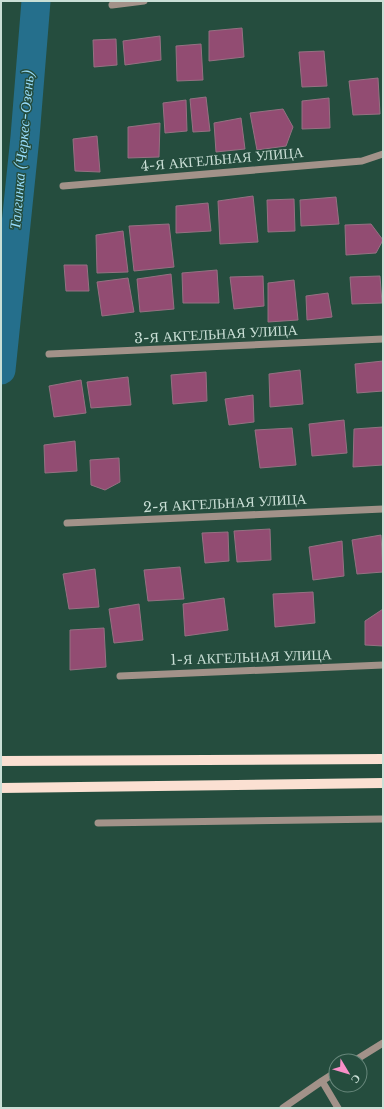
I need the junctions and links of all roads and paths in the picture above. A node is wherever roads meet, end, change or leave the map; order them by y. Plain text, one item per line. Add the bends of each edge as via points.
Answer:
1 (144, 1) edge
2 (112, 4) dead end
3 (383, 154) edge
4 (63, 186) dead end
5 (383, 339) edge
6 (49, 354) dead end
7 (383, 509) edge
8 (67, 523) dead end
9 (383, 665) edge
10 (120, 676) dead end
11 (383, 758) edge
12 (6, 762) edge
13 (383, 783) edge
14 (1, 788) edge
15 (383, 819) edge
16 (98, 823) dead end
17 (383, 1043) edge
18 (367, 1053) edge
19 (328, 1077) edge
20 (322, 1081) junction
21 (283, 1108) edge
22 (338, 1108) edge

1 - 2 street
3 - 4 street, 4-Я АКГЕЛЬНАЯ УЛИЦА via 362,160
5 - 6 street, 3-Я АКГЕЛЬНАЯ УЛИЦА
7 - 8 street, 2-Я АКГЕЛЬНАЯ УЛИЦА
9 - 10 street, 1-Я АКГЕЛЬНАЯ УЛИЦА
11 - 12 main road
13 - 14 main road
15 - 16 street
17 - 18 street
19 - 20 street
20 - 21 street
20 - 22 street

